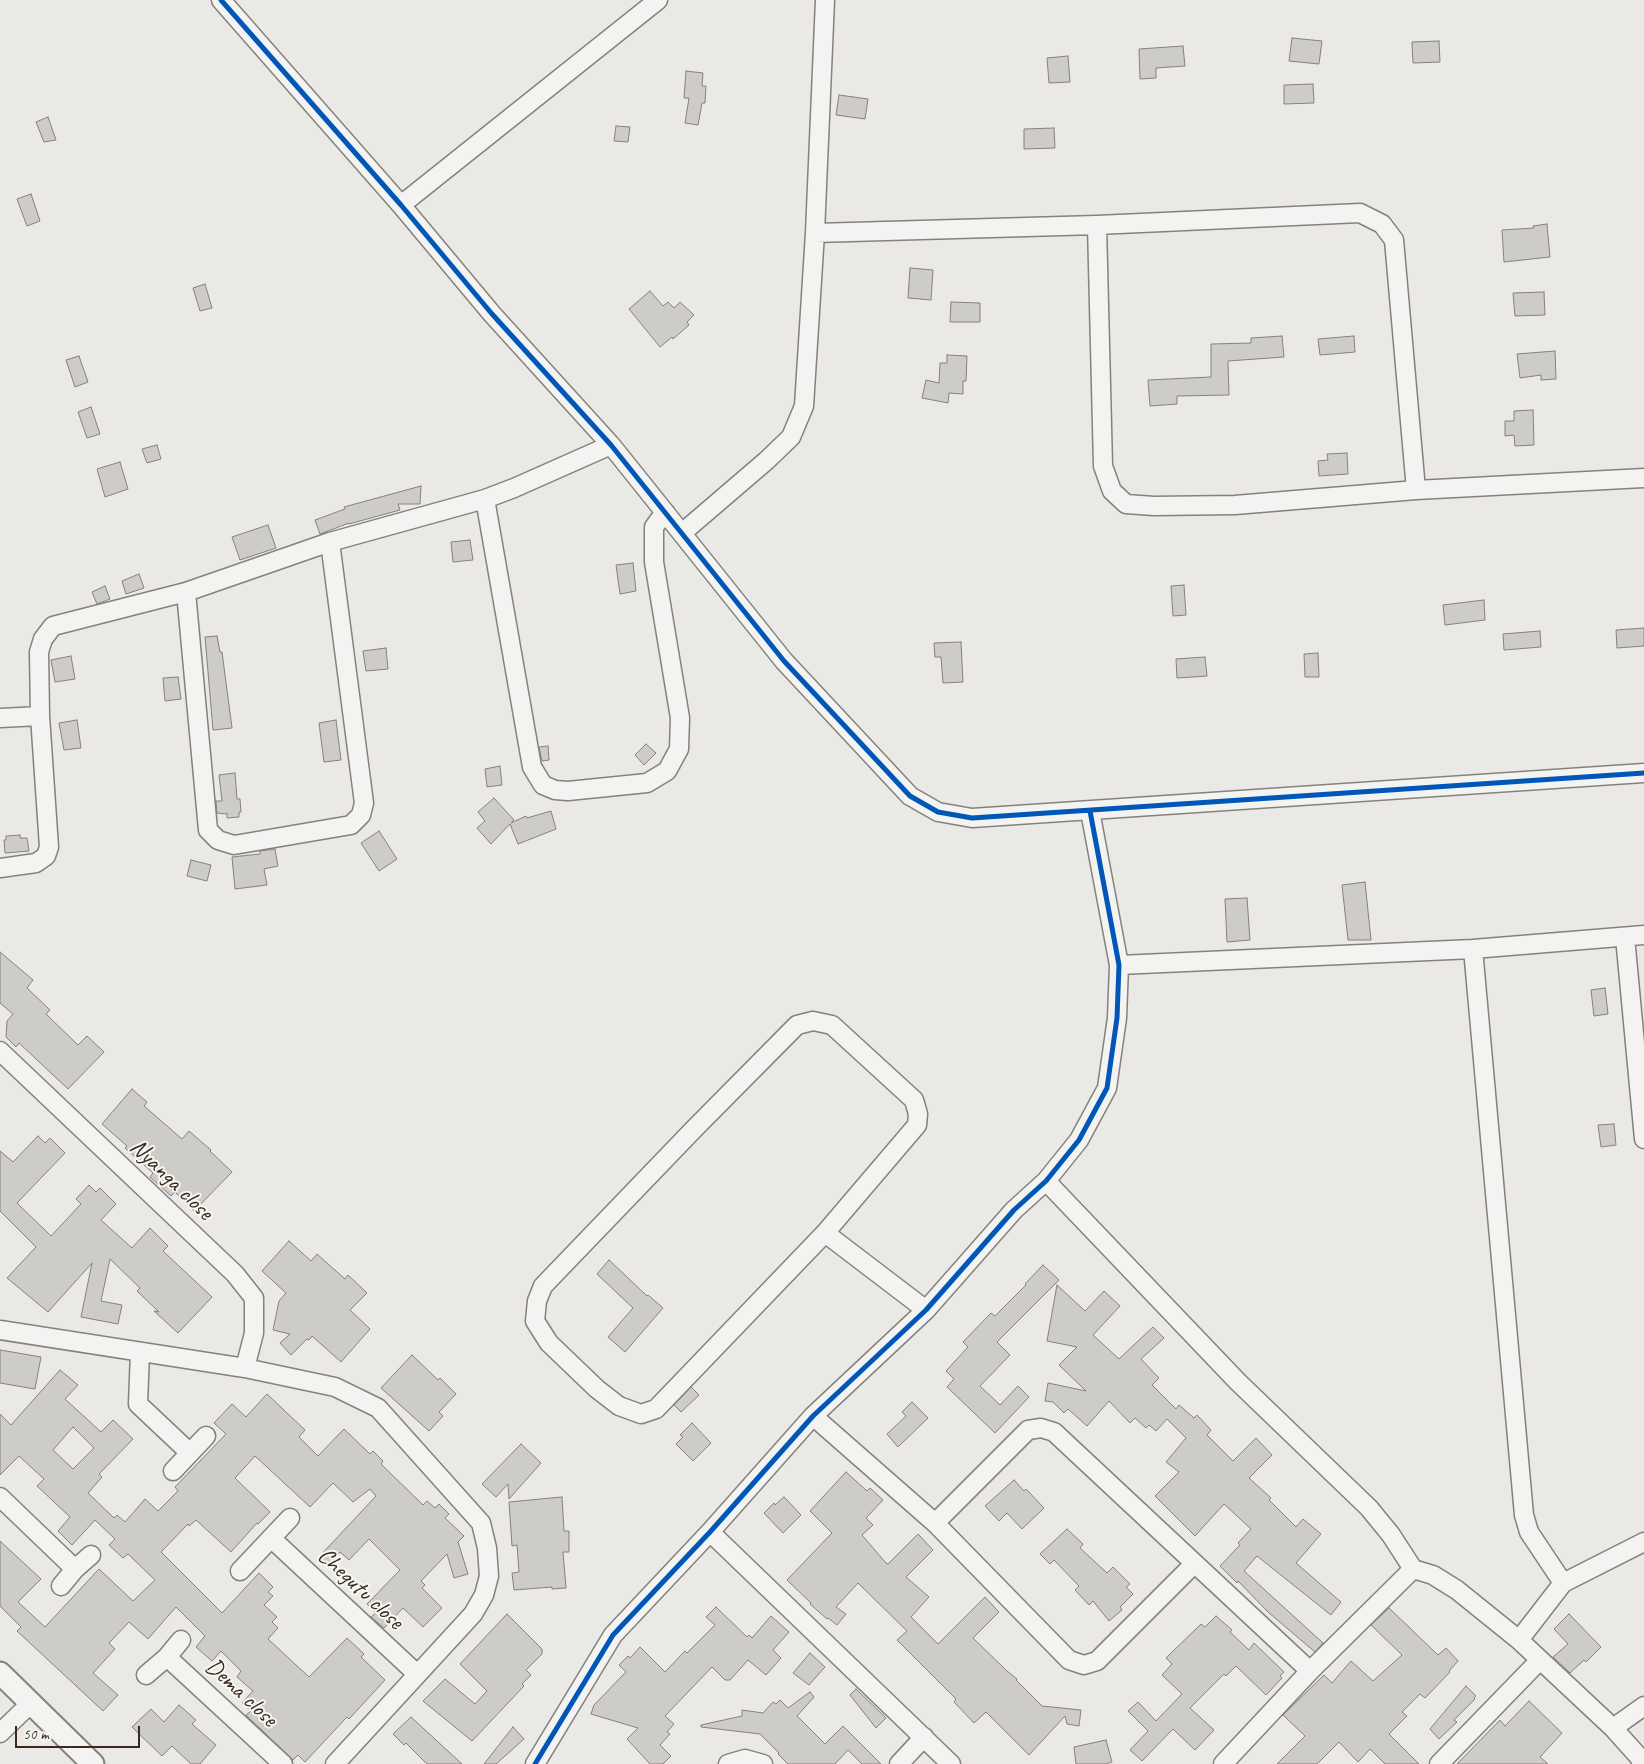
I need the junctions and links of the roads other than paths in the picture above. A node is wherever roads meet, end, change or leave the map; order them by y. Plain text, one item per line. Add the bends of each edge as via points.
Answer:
1 (221, 0) edge
2 (658, 0) edge
3 (825, 0) edge
4 (401, 206) junction
5 (1096, 225) junction
6 (815, 233) junction
7 (611, 445) junction
8 (1644, 478) edge
9 (1416, 490) junction
10 (485, 499) junction
11 (665, 512) junction
12 (682, 533) junction
13 (330, 542) junction
14 (186, 592) junction
15 (40, 716) junction
16 (0, 718) edge
17 (1644, 773) edge
18 (1090, 811) junction
19 (0, 868) edge
20 (1644, 936) edge
21 (1625, 937) junction
22 (1473, 949) junction
23 (1119, 966) junction
24 (0, 1051) edge
25 (1642, 1096) edge
26 (1644, 1139) edge
27 (1046, 1181) junction
28 (825, 1233) junction
29 (926, 1310) junction
30 (0, 1330) edge
31 (140, 1352) junction
32 (245, 1368) junction
33 (813, 1416) junction
34 (206, 1436) dead end
35 (190, 1453) junction
36 (173, 1471) dead end
37 (0, 1497) edge
38 (290, 1518) dead end
39 (935, 1523) junction
40 (710, 1532) junction
41 (271, 1538) junction
42 (1644, 1542) edge
43 (91, 1555) dead end
44 (1194, 1564) junction
45 (75, 1569) junction
46 (1413, 1569) junction
47 (240, 1571) dead end
48 (1563, 1583) junction
49 (61, 1586) dead end
50 (181, 1640) dead end
51 (1519, 1640) junction
52 (167, 1657) junction
53 (1540, 1660) junction
54 (1310, 1671) junction
55 (0, 1673) edge
56 (417, 1674) junction
57 (146, 1676) dead end
58 (31, 1703) junction
59 (1644, 1706) edge
60 (1613, 1728) junction
61 (0, 1733) edge
62 (924, 1737) junction
63 (92, 1764) edge
64 (283, 1764) edge
65 (335, 1764) edge
66 (535, 1764) edge
67 (728, 1764) edge
68 (763, 1764) edge
69 (899, 1764) edge
70 (952, 1764) edge
71 (1223, 1764) edge
72 (1439, 1764) edge
73 (1642, 1764) edge

1 - 4 street
2 - 4 street
3 - 6 street
4 - 7 street via 492,314
5 - 6 street
5 - 9 street via 1360,213 1382,224 1394,240
5 - 9 street via 1104,466 1112,491 1126,504 1235,505
6 - 12 street via 804,406 794,429 766,461
7 - 10 street
7 - 11 street
8 - 9 street
10 - 11 street via 532,768 543,785 568,791 647,782 666,771 679,749 680,718 654,562 654,527
10 - 13 street
11 - 12 street
12 - 18 street via 784,661 910,796 938,812 972,818
13 - 14 street
13 - 14 street via 364,803 361,816 351,825 234,845 218,840 208,830
14 - 15 street via 54,626 43,639 39,652
15 - 16 street
15 - 19 street via 49,847 46,856 36,863
17 - 18 street
18 - 23 street
20 - 21 street
21 - 22 street
21 - 25 street
22 - 23 street
22 - 48 street via 1524,1516 1529,1532
23 - 27 street via 1117,1018 1107,1088 1079,1140
24 - 32 street, Nyanga close via 235,1274 254,1298 254,1333
25 - 26 street
27 - 29 street via 1014,1210
27 - 46 street via 1238,1382 1369,1508
28 - 28 street via 656,1409 641,1414 619,1406 597,1389 549,1343 535,1321 537,1301 544,1286 797,1025 814,1021 832,1025 914,1100 918,1114 916,1125
28 - 29 street
29 - 33 street
30 - 31 street
31 - 32 street
31 - 35 street via 138,1404
32 - 56 street via 335,1388 378,1408 481,1523 488,1548 489,1576 484,1595 473,1614
33 - 39 street
33 - 40 street
34 - 35 street
35 - 36 street
37 - 45 street
38 - 41 street
39 - 44 street via 1028,1430 1041,1428 1054,1432
39 - 44 street via 1069,1660 1084,1665 1098,1660
40 - 62 street
40 - 66 street via 613,1635
41 - 47 street
41 - 56 street, Chegutu close
42 - 48 street
43 - 45 street
44 - 54 street
45 - 49 street
46 - 51 street via 1433,1575 1457,1590
46 - 54 street
48 - 51 street
50 - 52 street
51 - 53 street
52 - 57 street
52 - 64 street, Dema close
53 - 60 street
53 - 72 street
54 - 71 street
55 - 58 street
56 - 65 street
58 - 61 street
58 - 63 street
59 - 60 street
60 - 73 street
62 - 69 street
62 - 70 street
67 - 68 street via 745,1759

